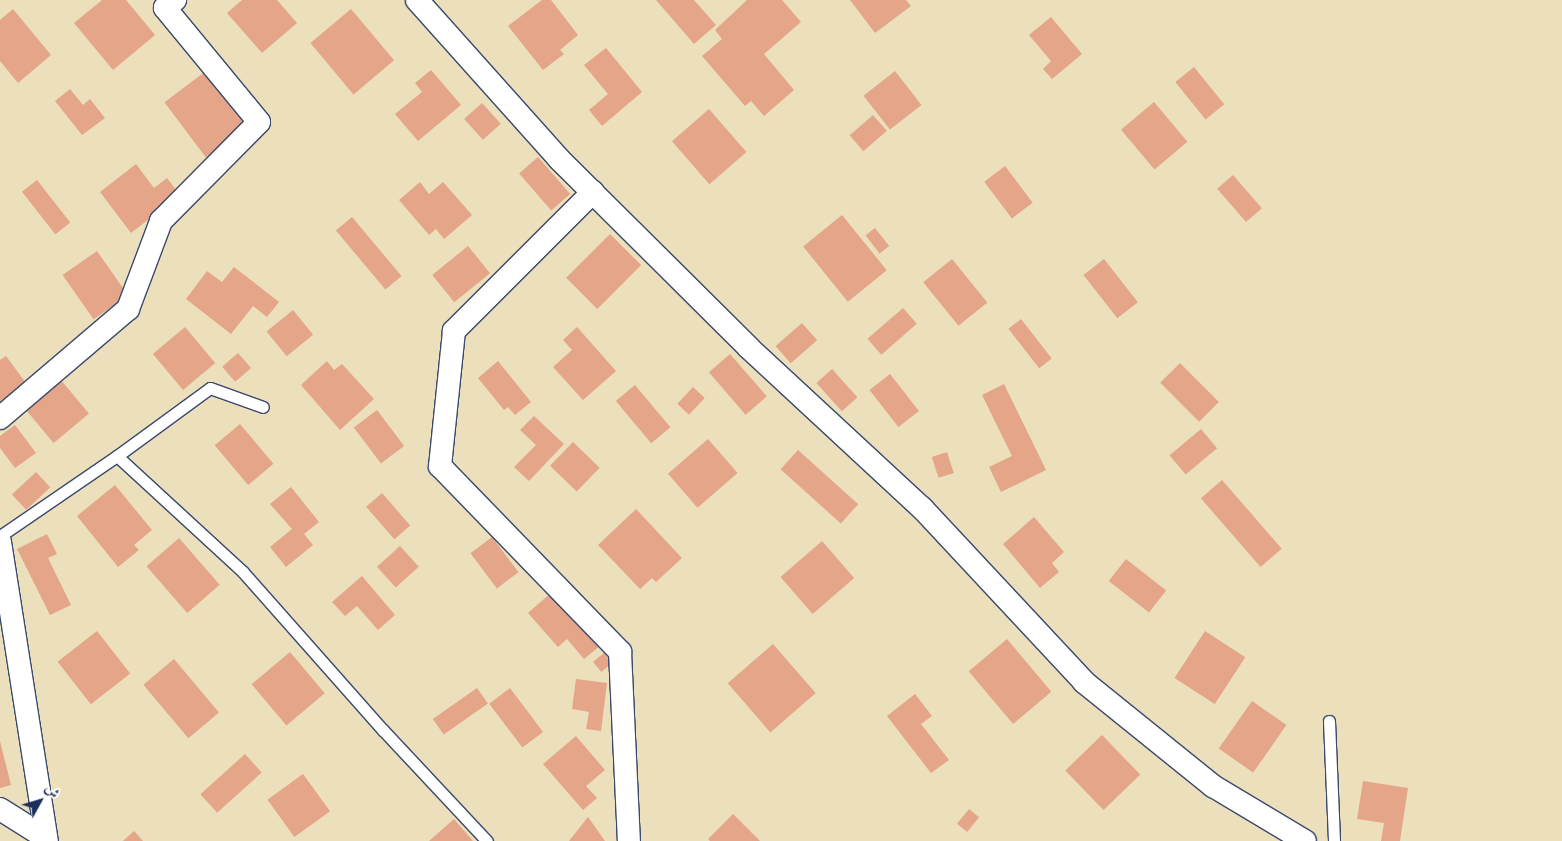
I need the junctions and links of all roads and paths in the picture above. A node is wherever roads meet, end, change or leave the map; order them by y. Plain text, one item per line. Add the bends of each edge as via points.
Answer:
1 (175, 0) edge
2 (417, 0) edge
3 (593, 192) junction
4 (263, 407) dead end
5 (0, 418) edge
6 (117, 456) junction
7 (0, 536) edge
8 (0, 542) edge
9 (1329, 721) dead end
10 (0, 809) edge
11 (47, 840) edge
12 (487, 841) edge
13 (628, 841) edge
14 (1305, 841) edge
15 (1334, 841) edge

1 - 5 street via 165,8 259,122 161,221 128,309
2 - 3 street via 559,159
3 - 13 street via 454,331 440,466 620,652
3 - 14 street via 749,348 922,508 1084,682 1212,786
4 - 6 lane via 210,388
6 - 7 lane
6 - 12 lane via 243,572
8 - 11 street
9 - 15 lane
10 - 11 street

